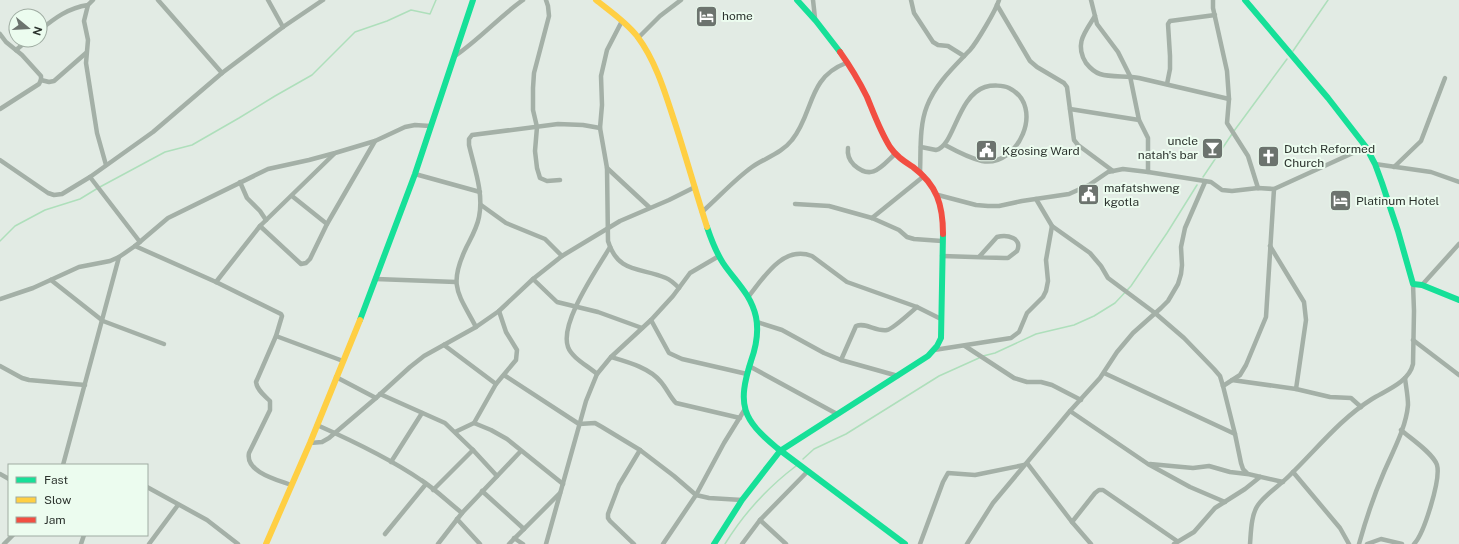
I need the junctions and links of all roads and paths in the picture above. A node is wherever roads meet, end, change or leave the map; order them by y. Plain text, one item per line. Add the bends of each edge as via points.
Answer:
1 (93, 0) edge
2 (158, 0) edge
3 (268, 0) edge
4 (323, 0) edge
5 (473, 0) edge
6 (523, 0) edge
7 (546, 0) edge
8 (596, 0) edge
9 (681, 0) edge
10 (797, 0) edge
11 (813, 0) edge
12 (911, 0) edge
13 (1091, 0) edge
14 (1213, 0) edge
15 (1244, 0) edge
16 (998, 2) edge
17 (88, 5) junction
18 (1215, 14) junction
19 (1095, 16) junction
20 (815, 18) junction
21 (622, 21) junction
22 (48, 24) edge
23 (283, 27) junction
24 (0, 34) edge
25 (638, 38) junction
26 (18, 48) edge
27 (16, 50) junction
28 (86, 53) junction
29 (455, 56) junction
30 (964, 56) junction
31 (846, 63) junction
32 (222, 73) junction
33 (1130, 76) junction
34 (1445, 78) dead end
35 (41, 80) junction
36 (1167, 84) junction
37 (1229, 99) junction
38 (0, 109) edge
39 (1070, 110) junction
40 (1139, 120) junction
41 (430, 126) junction
42 (537, 127) junction
43 (600, 128) junction
44 (375, 141) junction
45 (945, 145) junction
46 (921, 147) junction
47 (1366, 147) junction
48 (848, 148) dead end
49 (335, 153) junction
50 (895, 154) junction
51 (0, 160) edge
52 (1375, 164) junction
53 (106, 165) junction
54 (1394, 167) junction
55 (607, 168) junction
56 (1113, 171) junction
57 (1148, 172) junction
58 (415, 174) junction
59 (922, 174) junction
60 (90, 177) junction
61 (560, 180) dead end
62 (240, 182) junction
63 (1205, 182) junction
64 (1459, 182) edge
65 (695, 187) junction
66 (1258, 188) junction
67 (1274, 189) junction
68 (480, 192) junction
69 (938, 195) junction
70 (292, 196) junction
71 (1036, 199) junction
72 (795, 204) dead end
73 (481, 205) junction
74 (649, 208) junction
75 (702, 212) junction
76 (872, 218) junction
77 (266, 220) junction
78 (327, 224) junction
79 (260, 226) junction
80 (1052, 226) junction
81 (608, 229) junction
82 (942, 241) junction
83 (140, 242) junction
84 (1459, 244) edge
85 (135, 246) junction
86 (1270, 246) junction
87 (610, 247) junction
88 (562, 256) junction
89 (719, 256) junction
90 (942, 256) junction
91 (119, 257) junction
92 (979, 258) junction
93 (376, 279) junction
94 (533, 279) junction
95 (50, 280) junction
96 (216, 282) junction
97 (456, 282) junction
98 (1413, 284) junction
99 (1422, 285) junction
100 (678, 288) junction
101 (749, 296) junction
102 (0, 300) edge
103 (1459, 300) edge
104 (576, 305) junction
105 (917, 307) junction
106 (499, 311) junction
107 (1155, 313) junction
108 (941, 319) junction
109 (651, 320) junction
110 (103, 321) junction
111 (757, 322) junction
112 (476, 327) junction
113 (642, 328) junction
114 (276, 336) junction
115 (1413, 340) junction
116 (164, 344) dead end
117 (444, 344) junction
118 (965, 346) junction
119 (934, 350) junction
120 (611, 357) junction
121 (841, 360) junction
122 (343, 361) junction
123 (0, 366) edge
124 (749, 366) junction
125 (1104, 373) junction
126 (597, 374) junction
127 (748, 374) junction
128 (504, 375) junction
129 (1459, 375) edge
130 (898, 376) junction
131 (336, 377) junction
132 (1405, 378) junction
133 (1232, 380) junction
134 (496, 384) junction
135 (85, 385) junction
136 (1224, 386) junction
137 (1296, 390) junction
138 (380, 394) junction
139 (376, 398) junction
140 (1080, 400) junction
141 (1361, 407) junction
142 (745, 409) junction
143 (1070, 411) junction
144 (422, 413) junction
145 (837, 414) junction
146 (740, 418) junction
147 (474, 423) junction
148 (579, 424) junction
149 (317, 425) junction
150 (1401, 430) junction
151 (455, 432) junction
152 (336, 433) junction
153 (1235, 434) junction
154 (310, 443) junction
155 (473, 450) junction
156 (640, 450) junction
157 (780, 451) junction
158 (520, 452) junction
159 (391, 462) junction
160 (63, 464) edge
161 (1026, 464) junction
162 (1148, 464) junction
163 (808, 471) junction
164 (1293, 472) junction
165 (1248, 474) junction
166 (496, 476) junction
167 (1260, 477) junction
168 (1283, 482) junction
169 (426, 484) junction
170 (563, 484) junction
171 (291, 485) junction
172 (148, 487) edge
173 (433, 490) junction
174 (482, 491) junction
175 (561, 492) junction
176 (696, 495) junction
177 (742, 500) junction
178 (1225, 502) junction
179 (178, 505) junction
180 (462, 513) junction
181 (457, 519) junction
182 (760, 520) junction
183 (1072, 522) junction
184 (524, 529) junction
185 (385, 534) dead end
186 (12, 536) edge
187 (514, 538) junction
188 (1176, 543) edge
189 (4, 544) edge
190 (149, 544) edge
191 (238, 544) edge
192 (266, 544) edge
193 (438, 544) edge
194 (480, 544) edge
195 (509, 544) edge
196 (523, 544) edge
197 (546, 544) edge
198 (634, 544) edge
199 (663, 544) edge
200 (714, 544) edge
201 (742, 544) edge
202 (786, 544) edge
203 (905, 544) edge
204 (920, 544) edge
205 (968, 544) edge
206 (1092, 544) edge
207 (1250, 544) edge
208 (1349, 544) edge
209 (1359, 544) edge
210 (1367, 544) edge
211 (1402, 544) edge
212 (1414, 544) edge

1 - 17 street
2 - 32 street
3 - 23 street
4 - 23 street
5 - 29 street
6 - 29 street
7 - 42 street via 548,16 534,73 533,110
8 - 21 street
9 - 25 street
10 - 20 street
11 - 20 street
12 - 30 street via 914,13 933,42 948,46
13 - 19 street
14 - 18 street
15 - 47 street via 1328,98
16 - 30 street via 977,40
16 - 39 street via 1030,61 1064,83
17 - 22 street via 78,6
17 - 28 street via 84,20 88,40
18 - 36 street via 1170,21 1170,69
18 - 37 street via 1227,71
19 - 33 street via 1100,29 1118,52
19 - 33 street via 1081,38 1080,45 1088,66 1098,74
20 - 31 street
21 - 25 street
21 - 43 street via 607,50 601,76
23 - 32 street
24 - 27 street
25 - 65 street via 665,94
26 - 27 street
27 - 35 street via 41,76
28 - 35 street via 54,81
28 - 53 street via 93,112
29 - 41 street
30 - 46 street via 941,81 927,105
31 - 50 street via 864,91 890,149
31 - 75 street via 832,70 818,84 792,141 781,151 751,168
32 - 53 street via 154,132
33 - 36 street
33 - 40 street
34 - 54 street via 1421,141
35 - 38 street via 39,84
36 - 37 street
37 - 66 street via 1227,123 1248,156
39 - 40 street
39 - 56 street via 1074,140
40 - 57 street via 1148,138
41 - 44 street via 406,127
41 - 58 street
42 - 43 street via 558,124
42 - 61 street via 535,151 540,178 546,181
42 - 68 street via 470,137 469,145
43 - 55 street
44 - 49 street
44 - 78 street
45 - 45 street via 961,109 975,93 985,87 1005,86 1020,95 1025,102 1027,122 1017,145 999,159 982,161
45 - 46 street via 936,150
46 - 59 street
47 - 52 street
47 - 67 street
48 - 50 street via 851,162 859,170 867,173 876,171
49 - 62 street via 268,169
49 - 70 street
50 - 59 street
51 - 60 street via 54,195 62,194
52 - 54 street
52 - 98 street
53 - 60 street
54 - 64 street via 1431,172
55 - 74 street
55 - 81 street
56 - 57 street via 1123,169
56 - 71 street via 1069,194
57 - 63 street
58 - 68 street
58 - 93 street
59 - 69 street
59 - 76 street
60 - 83 street
62 - 77 street via 247,198
62 - 83 street via 168,218
63 - 66 street via 1212,182 1222,190
63 - 107 street via 1183,237 1178,284 1168,301
65 - 74 street
65 - 75 street
66 - 67 street
67 - 86 street
68 - 73 street
69 - 71 street via 988,206
69 - 82 street via 942,212
70 - 77 street
70 - 78 street
71 - 80 street
72 - 76 street via 829,206
73 - 88 street via 506,223 545,239
73 - 97 street via 478,223 459,265
74 - 81 street
75 - 89 street
76 - 82 street via 900,230 914,240
77 - 79 street
78 - 79 street via 310,259 304,264
79 - 96 street
80 - 107 street via 1090,253 1108,278
80 - 118 street via 1046,260 1046,291 1027,313 1019,332 1011,338
81 - 87 street
81 - 88 street
82 - 90 street
83 - 85 street
84 - 99 street
85 - 91 street
85 - 96 street
86 - 133 street via 1266,317 1246,365 1240,375
86 - 137 street via 1304,302 1306,320
87 - 100 street via 626,265 665,278
87 - 104 street
88 - 94 street
89 - 100 street via 690,274
89 - 101 street
90 - 92 street
90 - 108 street
91 - 95 street via 79,267
91 - 110 street
92 - 92 street via 1008,258 1017,251 1019,243 1008,236 997,237
93 - 97 street
93 - 122 street
94 - 104 street via 558,302
94 - 106 street
95 - 102 street
95 - 110 street
96 - 114 street via 281,314
97 - 112 street via 457,291
98 - 99 street
98 - 115 street
99 - 103 street
100 - 109 street
101 - 105 street via 772,266 795,254 806,253 847,282
101 - 111 street
104 - 113 street
104 - 126 street via 566,338 568,347 572,354
105 - 108 street
105 - 121 street via 888,330 856,326
106 - 112 street
106 - 128 street via 517,353 516,360
107 - 125 street via 1133,333
107 - 136 street via 1214,369
108 - 119 street via 940,338
109 - 113 street
109 - 127 street via 673,355
110 - 116 street
110 - 135 street
111 - 121 street via 782,330
111 - 124 street via 756,341
112 - 117 street
113 - 120 street
114 - 122 street
114 - 171 street via 256,382 258,390 270,401 270,410 248,458 250,464 262,473
115 - 129 street
115 - 132 street via 1413,364
117 - 134 street
117 - 138 street via 424,356
118 - 119 street
118 - 140 street via 1014,378 1052,385
119 - 130 street
120 - 126 street
120 - 146 street via 647,371 660,381 676,403
121 - 130 street
122 - 131 street
123 - 135 street via 30,380
124 - 127 street
124 - 145 street
125 - 140 street
125 - 153 street
126 - 148 street
127 - 142 street via 743,389
128 - 134 street
128 - 148 street
130 - 145 street
131 - 139 street
131 - 149 street
132 - 141 street
132 - 150 street via 1408,406
133 - 136 street
133 - 137 street
134 - 147 street
135 - 160 street
136 - 153 street
137 - 141 street via 1354,400
138 - 139 street
138 - 144 street
139 - 152 street
140 - 143 street
141 - 164 street via 1344,420
142 - 146 street
142 - 157 street via 754,425
143 - 161 street
143 - 162 street
144 - 151 street via 445,423
144 - 159 street
145 - 157 street
146 - 176 street
147 - 151 street
147 - 158 street via 507,440
148 - 156 street via 595,424
148 - 170 street
149 - 152 street
149 - 154 street
150 - 209 street via 1366,517
150 - 212 street via 1431,455 1437,464 1438,472 1422,533
151 - 155 street
152 - 154 street via 322,442
152 - 159 street
153 - 165 street via 1240,463
154 - 171 street
155 - 166 street
155 - 173 street
156 - 176 street
156 - 198 street via 619,485 608,514 610,521
157 - 163 street
157 - 177 street
158 - 166 street
158 - 170 street
159 - 169 street
161 - 183 street
161 - 204 street via 975,475 948,473
161 - 205 street via 993,502
162 - 165 street via 1193,468 1209,466
162 - 178 street via 1190,487
163 - 182 street
163 - 203 street
164 - 168 street
164 - 208 street via 1340,528
165 - 167 street
166 - 174 street
167 - 168 street
167 - 178 street
168 - 207 street via 1255,510
169 - 173 street
169 - 185 street
170 - 175 street
171 - 192 street
172 - 179 street
173 - 180 street
174 - 180 street
174 - 184 street
175 - 184 street
175 - 197 street
176 - 177 street
176 - 199 street
177 - 200 street
178 - 188 street via 1210,512 1194,532
179 - 190 street
179 - 191 street via 207,520
180 - 181 street
181 - 193 street
181 - 194 street
182 - 201 street
182 - 202 street
183 - 188 street via 1095,493 1103,490
183 - 206 street
184 - 187 street
186 - 189 street
187 - 195 street
187 - 196 street
210 - 211 street via 1381,539

